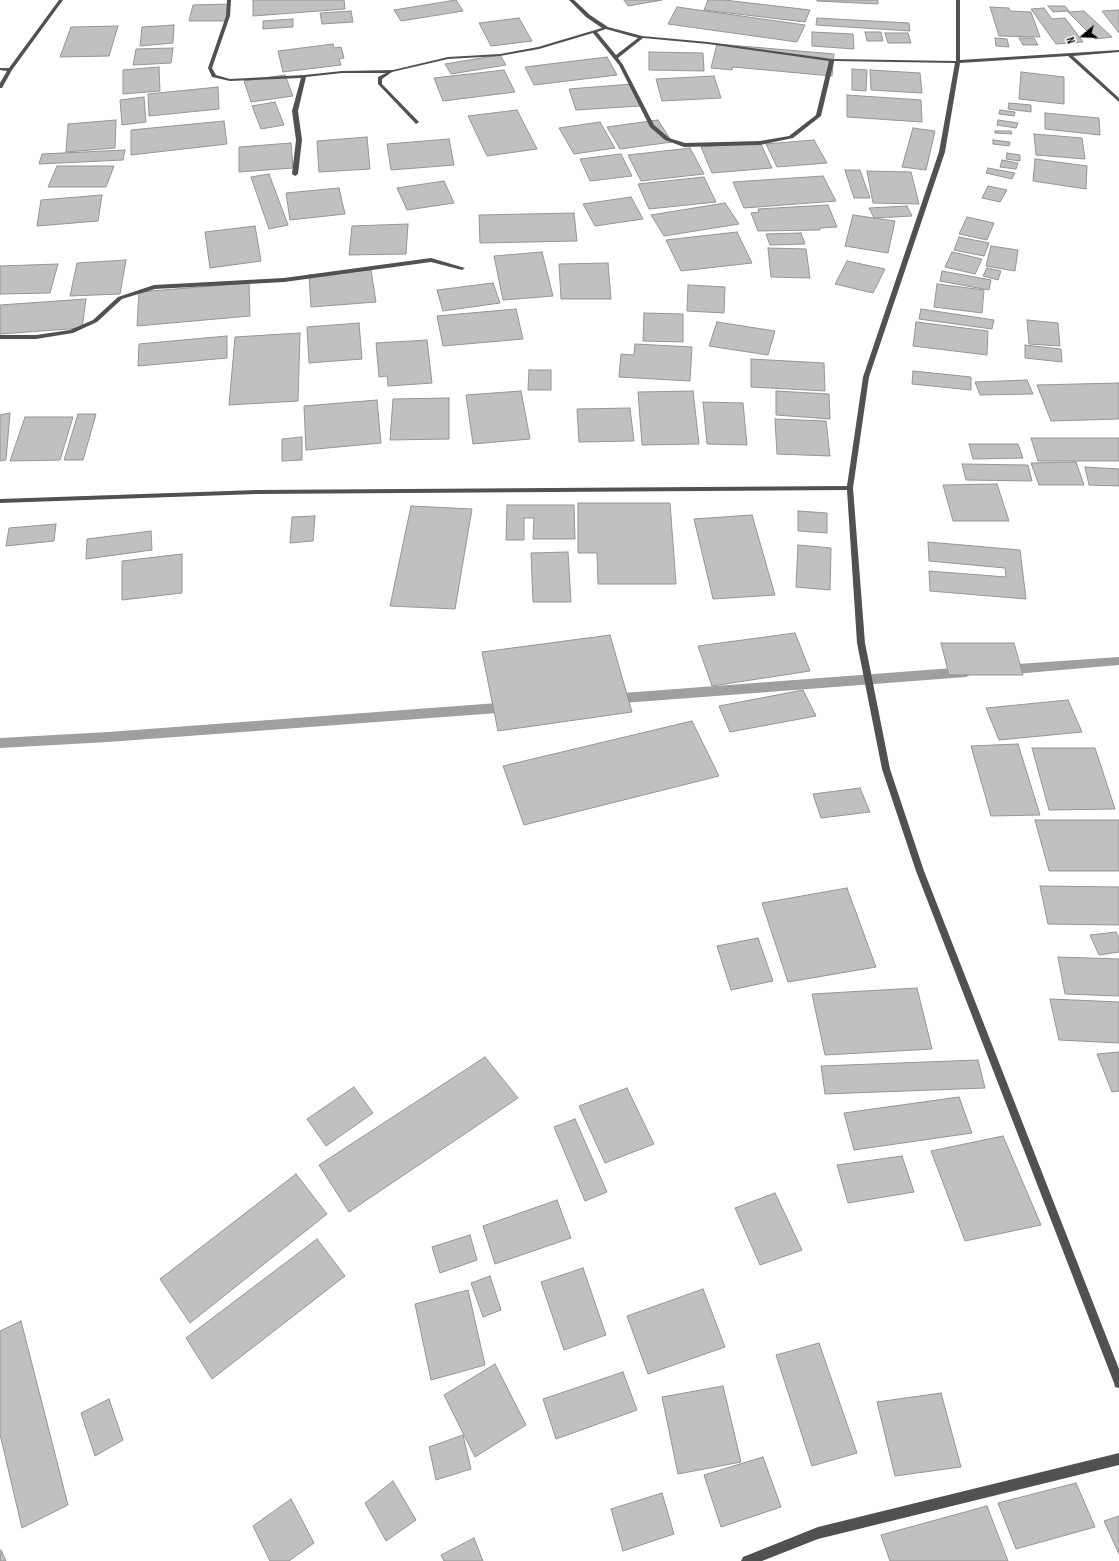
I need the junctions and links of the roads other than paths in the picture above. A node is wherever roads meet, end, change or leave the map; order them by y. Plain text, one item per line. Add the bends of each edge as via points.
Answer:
1 (61, 0) edge
2 (229, 0) edge
3 (571, 0) edge
4 (958, 0) edge
5 (606, 28) junction
6 (594, 32) junction
7 (642, 37) junction
8 (1119, 51) edge
9 (1070, 55) junction
10 (615, 58) junction
11 (832, 60) junction
12 (958, 62) junction
13 (0, 69) edge
14 (10, 70) junction
15 (392, 71) junction
16 (304, 76) junction
17 (0, 87) edge
18 (1119, 101) edge
19 (416, 122) dead end
20 (295, 174) dead end
21 (462, 268) dead end
22 (0, 337) edge
23 (850, 488) junction
24 (0, 501) edge
25 (1119, 1383) edge
26 (1119, 1458) edge
27 (747, 1561) edge

1 - 14 street
2 - 16 street via 228,16 210,68 214,76 230,80
3 - 5 street
4 - 12 street
5 - 6 street
5 - 7 street
6 - 10 street
6 - 15 street via 539,48 500,55 448,58
7 - 10 street
7 - 11 street
8 - 9 street
9 - 12 street
9 - 18 street
10 - 11 street via 652,126 667,139 684,145 760,143 791,137 818,116
11 - 12 street
12 - 23 street via 942,152 866,377
13 - 14 street
14 - 17 street
15 - 16 street
15 - 19 street via 380,78 380,84
16 - 20 street via 295,111 299,140
21 - 22 street via 431,260 284,280 154,287 120,298 95,321 71,332 36,337
23 - 24 street via 257,492
23 - 25 street via 861,643 886,769 920,871
26 - 27 street via 818,1533

